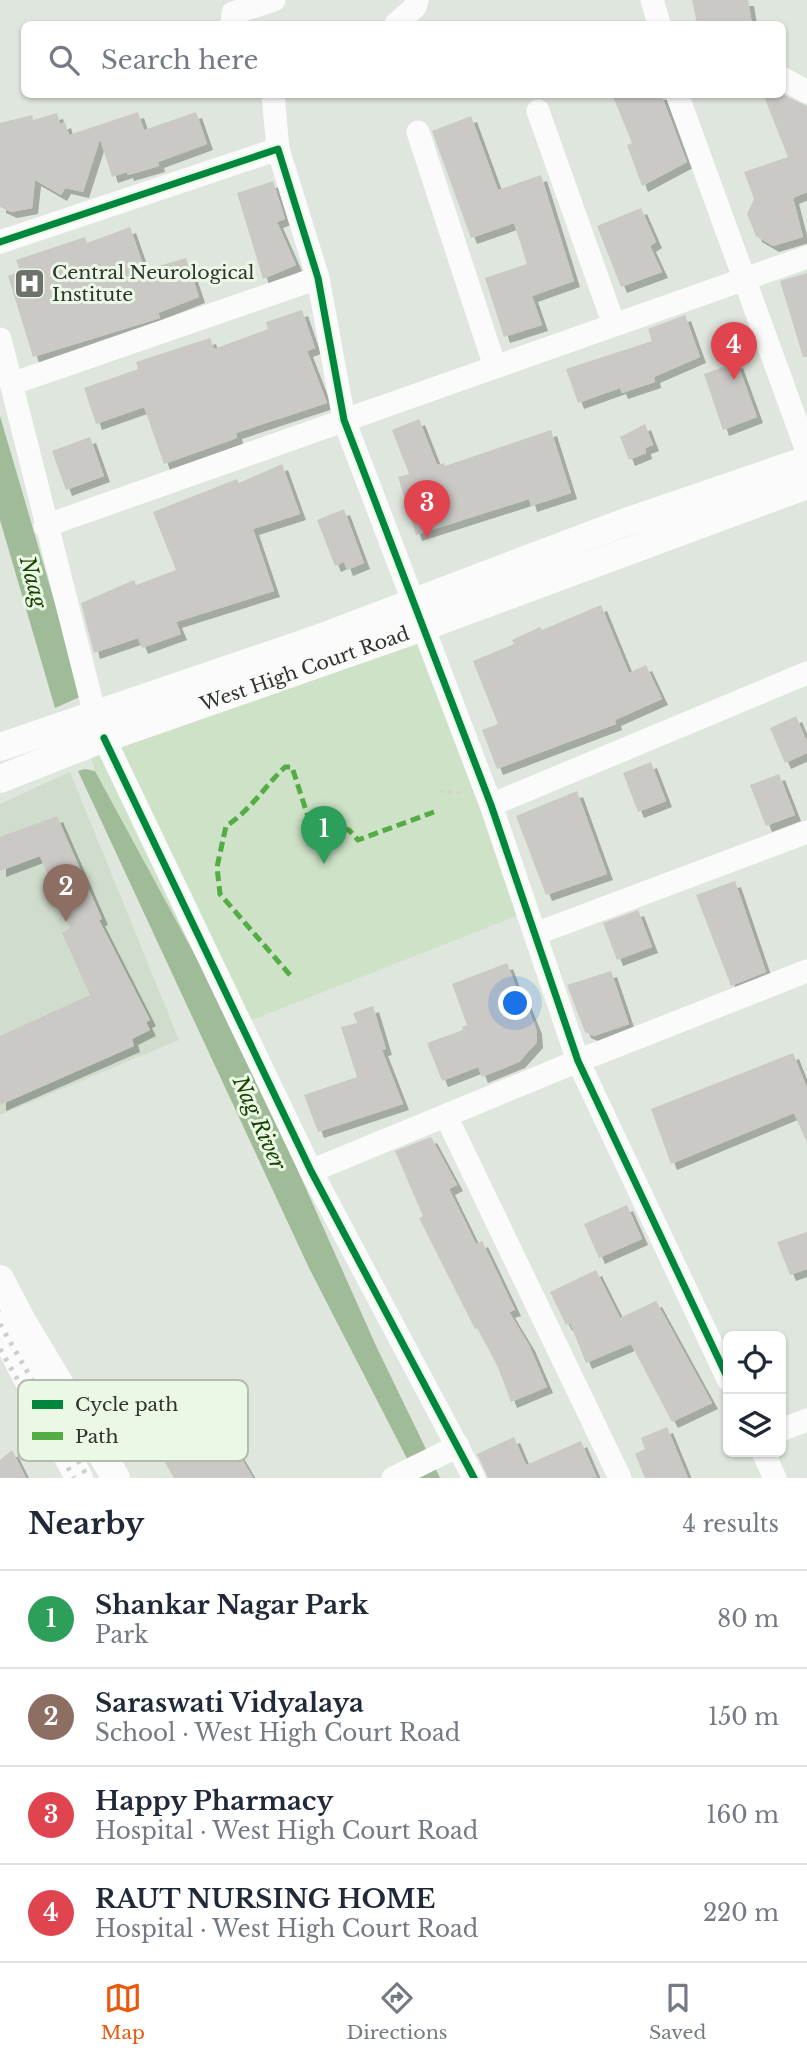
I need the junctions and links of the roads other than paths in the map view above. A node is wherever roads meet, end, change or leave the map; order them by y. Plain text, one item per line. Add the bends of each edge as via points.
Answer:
1 (274, 0) edge
2 (417, 0) edge
3 (652, 0) edge
4 (232, 21) edge
5 (399, 21) edge
6 (657, 21) edge
7 (786, 80) edge
8 (807, 92) edge
9 (273, 98) edge
10 (678, 98) edge
11 (538, 111) dead end
12 (418, 132) dead end
13 (278, 149) junction
14 (0, 242) edge
15 (807, 257) edge
16 (317, 278) junction
17 (744, 279) junction
18 (614, 325) junction
19 (0, 339) edge
20 (495, 367) junction
21 (13, 383) junction
22 (344, 420) junction
23 (807, 451) edge
24 (807, 460) edge
25 (807, 485) edge
26 (45, 526) junction
27 (418, 615) junction
28 (807, 673) edge
29 (100, 727) junction
30 (0, 747) edge
31 (0, 779) edge
32 (491, 805) junction
33 (807, 832) edge
34 (535, 934) junction
35 (807, 971) edge
36 (578, 1061) junction
37 (446, 1116) junction
38 (311, 1171) junction
39 (0, 1279) edge
40 (0, 1326) edge
41 (723, 1368) edge
42 (28, 1380) edge
43 (59, 1380) edge
44 (807, 1420) edge
45 (786, 1428) edge
46 (455, 1448) junction
47 (765, 1457) edge
48 (70, 1461) edge
49 (106, 1461) edge
50 (79, 1478) edge
51 (116, 1478) edge
52 (393, 1478) edge
53 (474, 1478) edge
54 (620, 1478) edge
55 (775, 1478) edge

1 - 4 street via 233,13
2 - 5 street
3 - 6 street
7 - 8 street
9 - 13 street
10 - 17 street
11 - 18 street
12 - 20 street
13 - 14 street
13 - 16 street
15 - 17 street
16 - 21 street
16 - 22 street
17 - 18 street
17 - 23 street
18 - 20 street
19 - 21 street
20 - 22 street
21 - 26 street
22 - 26 street
22 - 27 street
24 - 27 main road, West High Court Road via 623,523
25 - 27 main road, West High Court Road
26 - 29 street
27 - 29 main road, West High Court Road
27 - 32 street
28 - 32 street
29 - 30 main road, West High Court Road
29 - 31 main road, West High Court Road
29 - 38 street
32 - 34 street
33 - 34 street
34 - 36 street
35 - 36 street
36 - 37 street
36 - 41 street
37 - 38 street
37 - 54 street
38 - 46 street
39 - 43 main road
40 - 42 main road
44 - 45 street
46 - 52 street
46 - 53 street
47 - 55 street
48 - 50 main road
49 - 51 main road

